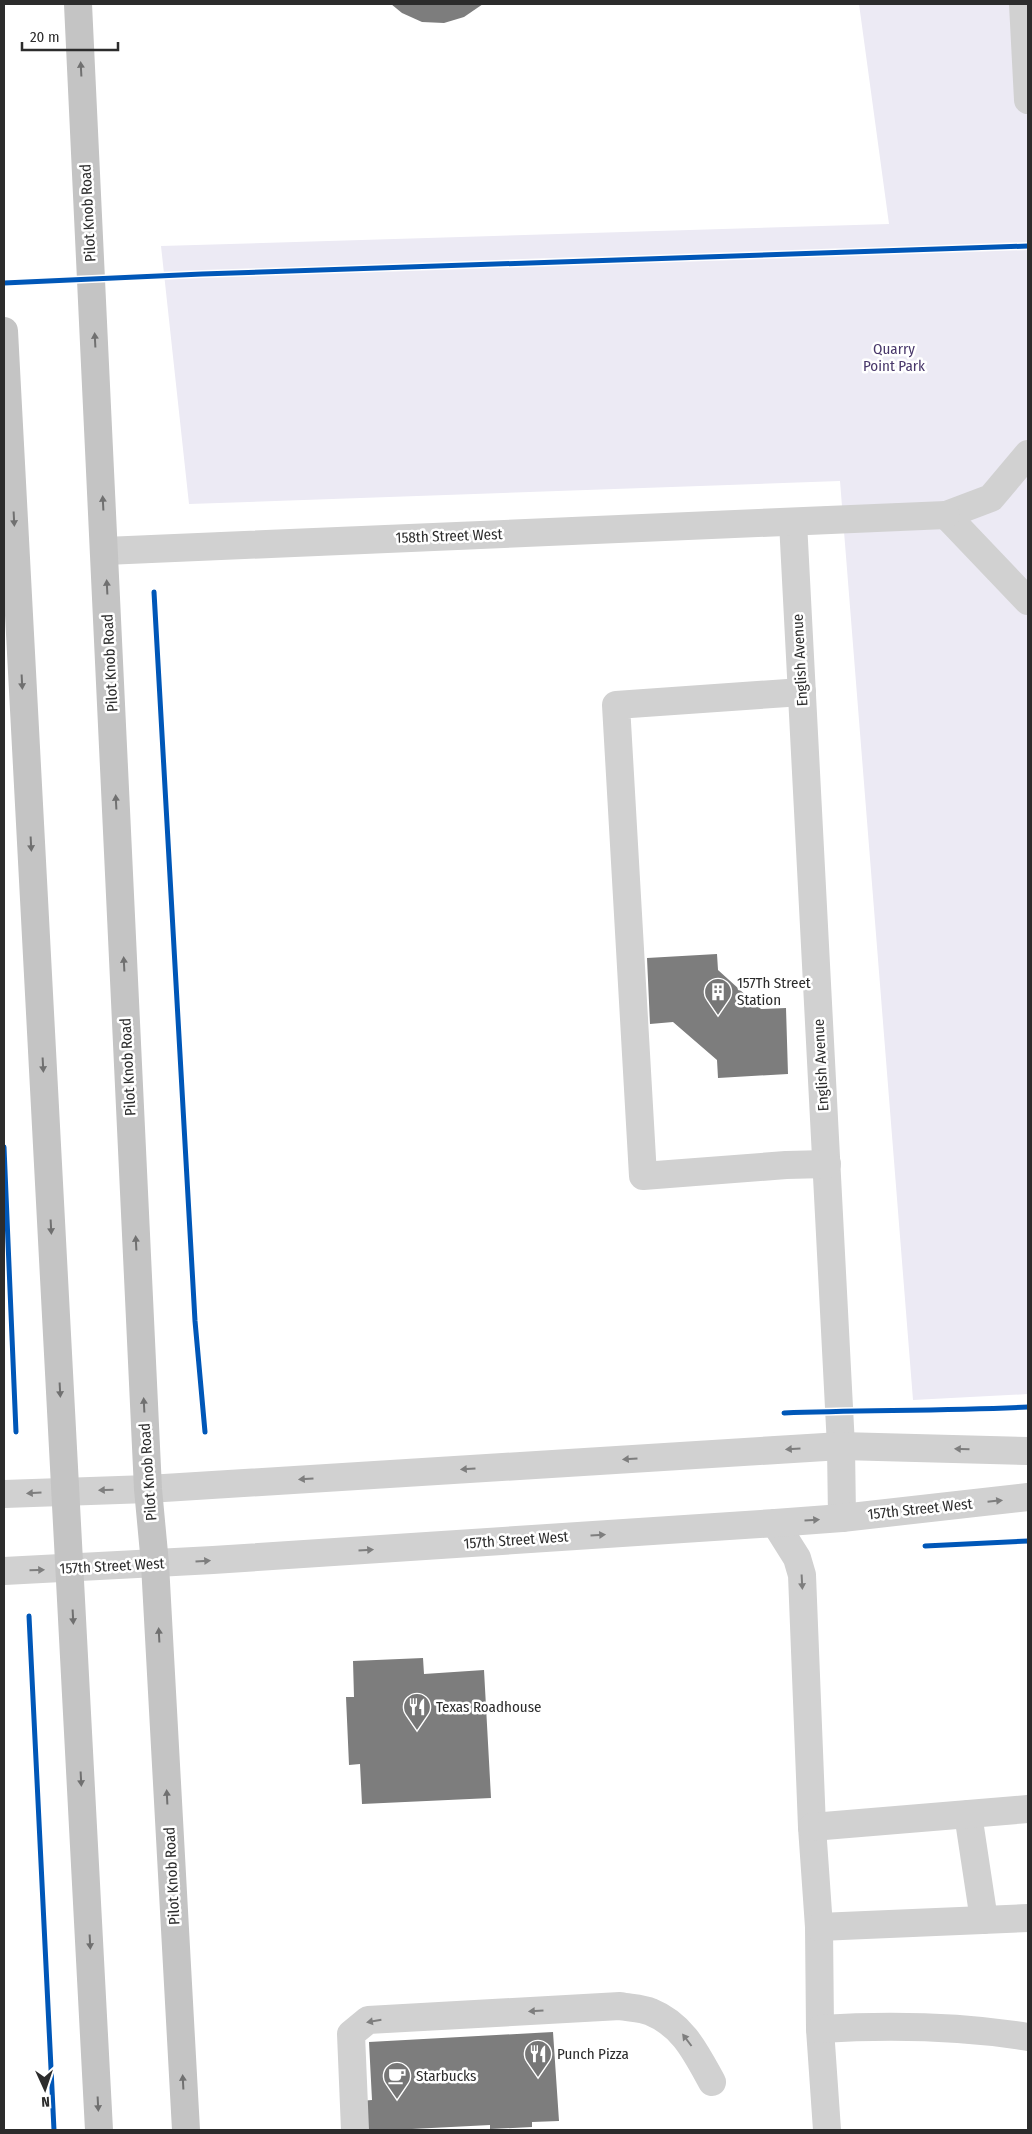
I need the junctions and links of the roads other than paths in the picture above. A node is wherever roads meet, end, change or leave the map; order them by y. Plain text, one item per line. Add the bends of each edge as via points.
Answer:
1 (78, 4) edge
2 (1023, 4) edge
3 (1028, 100) edge
4 (4, 331) edge
5 (1028, 454) edge
6 (946, 515) junction
7 (793, 522) junction
8 (105, 551) junction
9 (1028, 601) edge
10 (802, 692) junction
11 (826, 1164) junction
12 (841, 1446) junction
13 (1028, 1451) edge
14 (148, 1489) junction
15 (65, 1491) junction
16 (4, 1494) edge
17 (1028, 1497) edge
18 (842, 1518) junction
19 (775, 1523) junction
20 (155, 1564) junction
21 (70, 1568) junction
22 (4, 1571) edge
23 (1028, 1809) edge
24 (968, 1814) junction
25 (812, 1827) junction
26 (1028, 1918) edge
27 (984, 1920) junction
28 (819, 1928) junction
29 (820, 2029) junction
30 (1028, 2037) edge
31 (712, 2082) dead end
32 (99, 2130) edge
33 (186, 2130) edge
34 (355, 2130) edge
35 (827, 2130) edge

8 -> 1 main road, Pilot Knob Road
2 - 3 street
4 -> 15 main road
5 - 6 street, 158th Street West via 990,498
6 - 7 street, 158th Street West
6 - 9 street
7 - 8 street, 158th Street West
7 - 10 street, English Avenue
14 -> 8 main road, Pilot Knob Road
10 - 11 street, English Avenue
10 - 11 street via 616,705 643,1176
11 - 12 street, English Avenue
13 -> 12 street
12 -> 14 street
12 - 18 street, English Avenue
14 -> 15 street
14 - 20 main road, Pilot Knob Road
15 -> 16 street
15 - 21 main road
18 -> 17 street, 157th Street West
19 -> 18 street, 157th Street West
20 -> 19 street, 157th Street West
19 -> 25 street via 797,1558 802,1575
20 - 21 street, 157th Street West
33 -> 20 main road, Pilot Knob Road
22 -> 21 street, 157th Street West
21 -> 32 main road
23 - 24 street
24 - 25 street
24 - 27 street
25 - 28 street
26 - 27 street
27 - 28 street
28 - 29 street
29 - 30 street via 860,2026 988,2030
29 - 35 street
31 -> 34 street via 688,2039 673,2024 650,2012 620,2006 368,2020 351,2034

